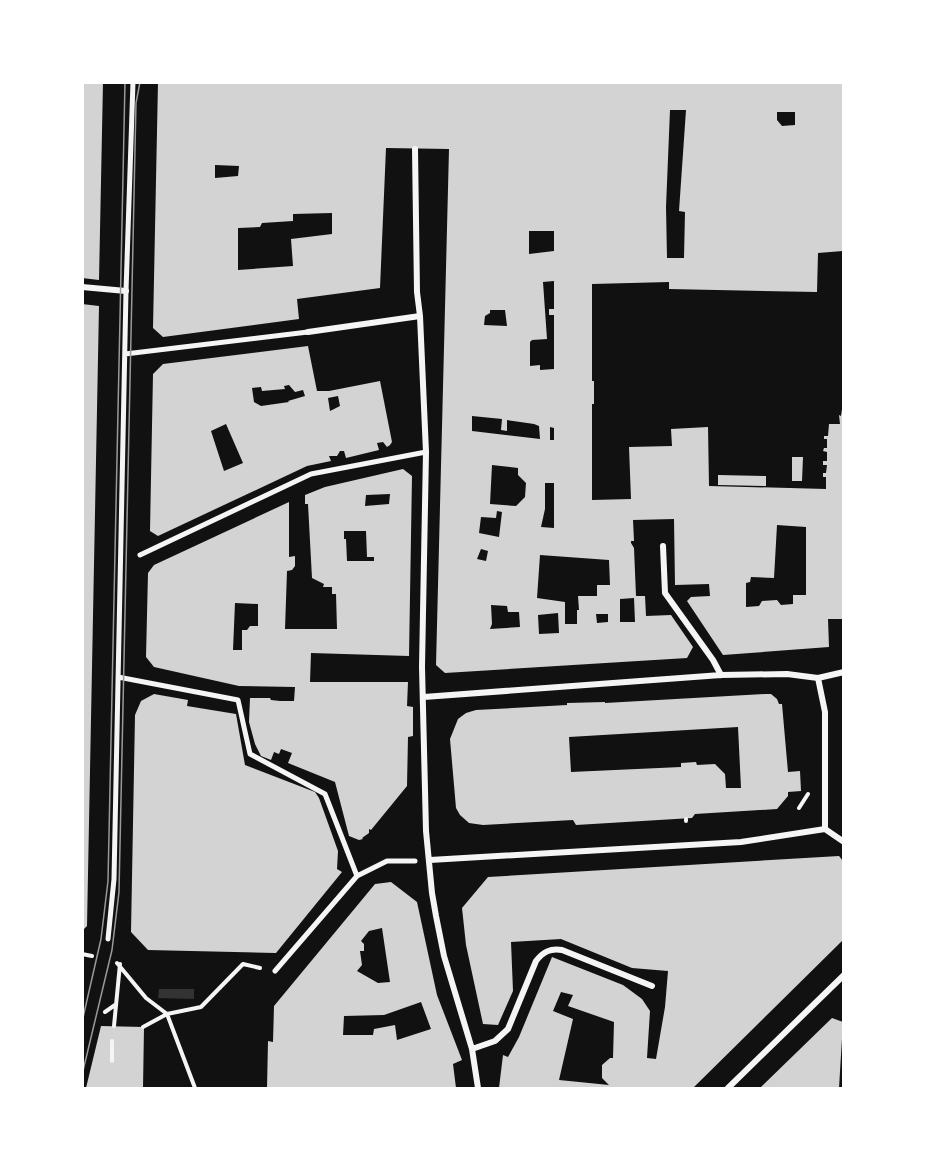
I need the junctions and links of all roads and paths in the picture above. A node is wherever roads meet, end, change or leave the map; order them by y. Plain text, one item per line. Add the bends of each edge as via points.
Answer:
1 (133, 82) edge
2 (415, 149) dead end
3 (82, 287) edge
4 (126, 291) junction
5 (420, 316) junction
6 (308, 332) joint
7 (125, 354) junction
8 (426, 452) junction
9 (663, 546) dead end
10 (140, 555) dead end
11 (843, 672) edge
12 (721, 675) junction
13 (118, 677) junction
14 (818, 678) junction
15 (424, 697) junction
16 (825, 829) junction
17 (843, 843) edge
18 (430, 860) junction
19 (415, 861) dead end
20 (357, 876) junction
21 (108, 939) dead end
22 (82, 954) edge
23 (92, 956) dead end
24 (275, 971) joint
25 (843, 975) edge
26 (652, 986) dead end
27 (116, 1004) junction
28 (105, 1012) dead end
29 (167, 1014) junction
30 (114, 1026) dead end
31 (143, 1027) dead end
32 (112, 1041) dead end
33 (472, 1049) junction
34 (112, 1062) dead end
35 (195, 1089) edge
36 (478, 1089) edge
37 (728, 1089) edge

1 - 4 street
2 - 5 street
3 - 4 street
4 - 7 street
5 - 6 street
5 - 8 street
6 - 7 street
7 - 13 street
8 - 10 street via 311,474
8 - 15 street
9 - 12 street via 665,593
11 - 14 street
12 - 14 street via 787,674
12 - 15 street
13 - 20 street via 238,700 250,754 325,794
13 - 21 street via 114,879
14 - 16 street via 825,712
15 - 18 street
16 - 17 street
16 - 18 street via 741,842
18 - 33 street via 444,956
19 - 20 street via 387,861
20 - 24 street
22 - 23 path
24 - 29 path via 243,964 201,1007
25 - 37 street
26 - 33 street via 562,950 546,951 536,962 508,1029 495,1041
27 - 28 path
27 - 29 path via 119,963 146,998
27 - 30 path
29 - 31 path
29 - 35 path
32 - 34 path
33 - 36 street

